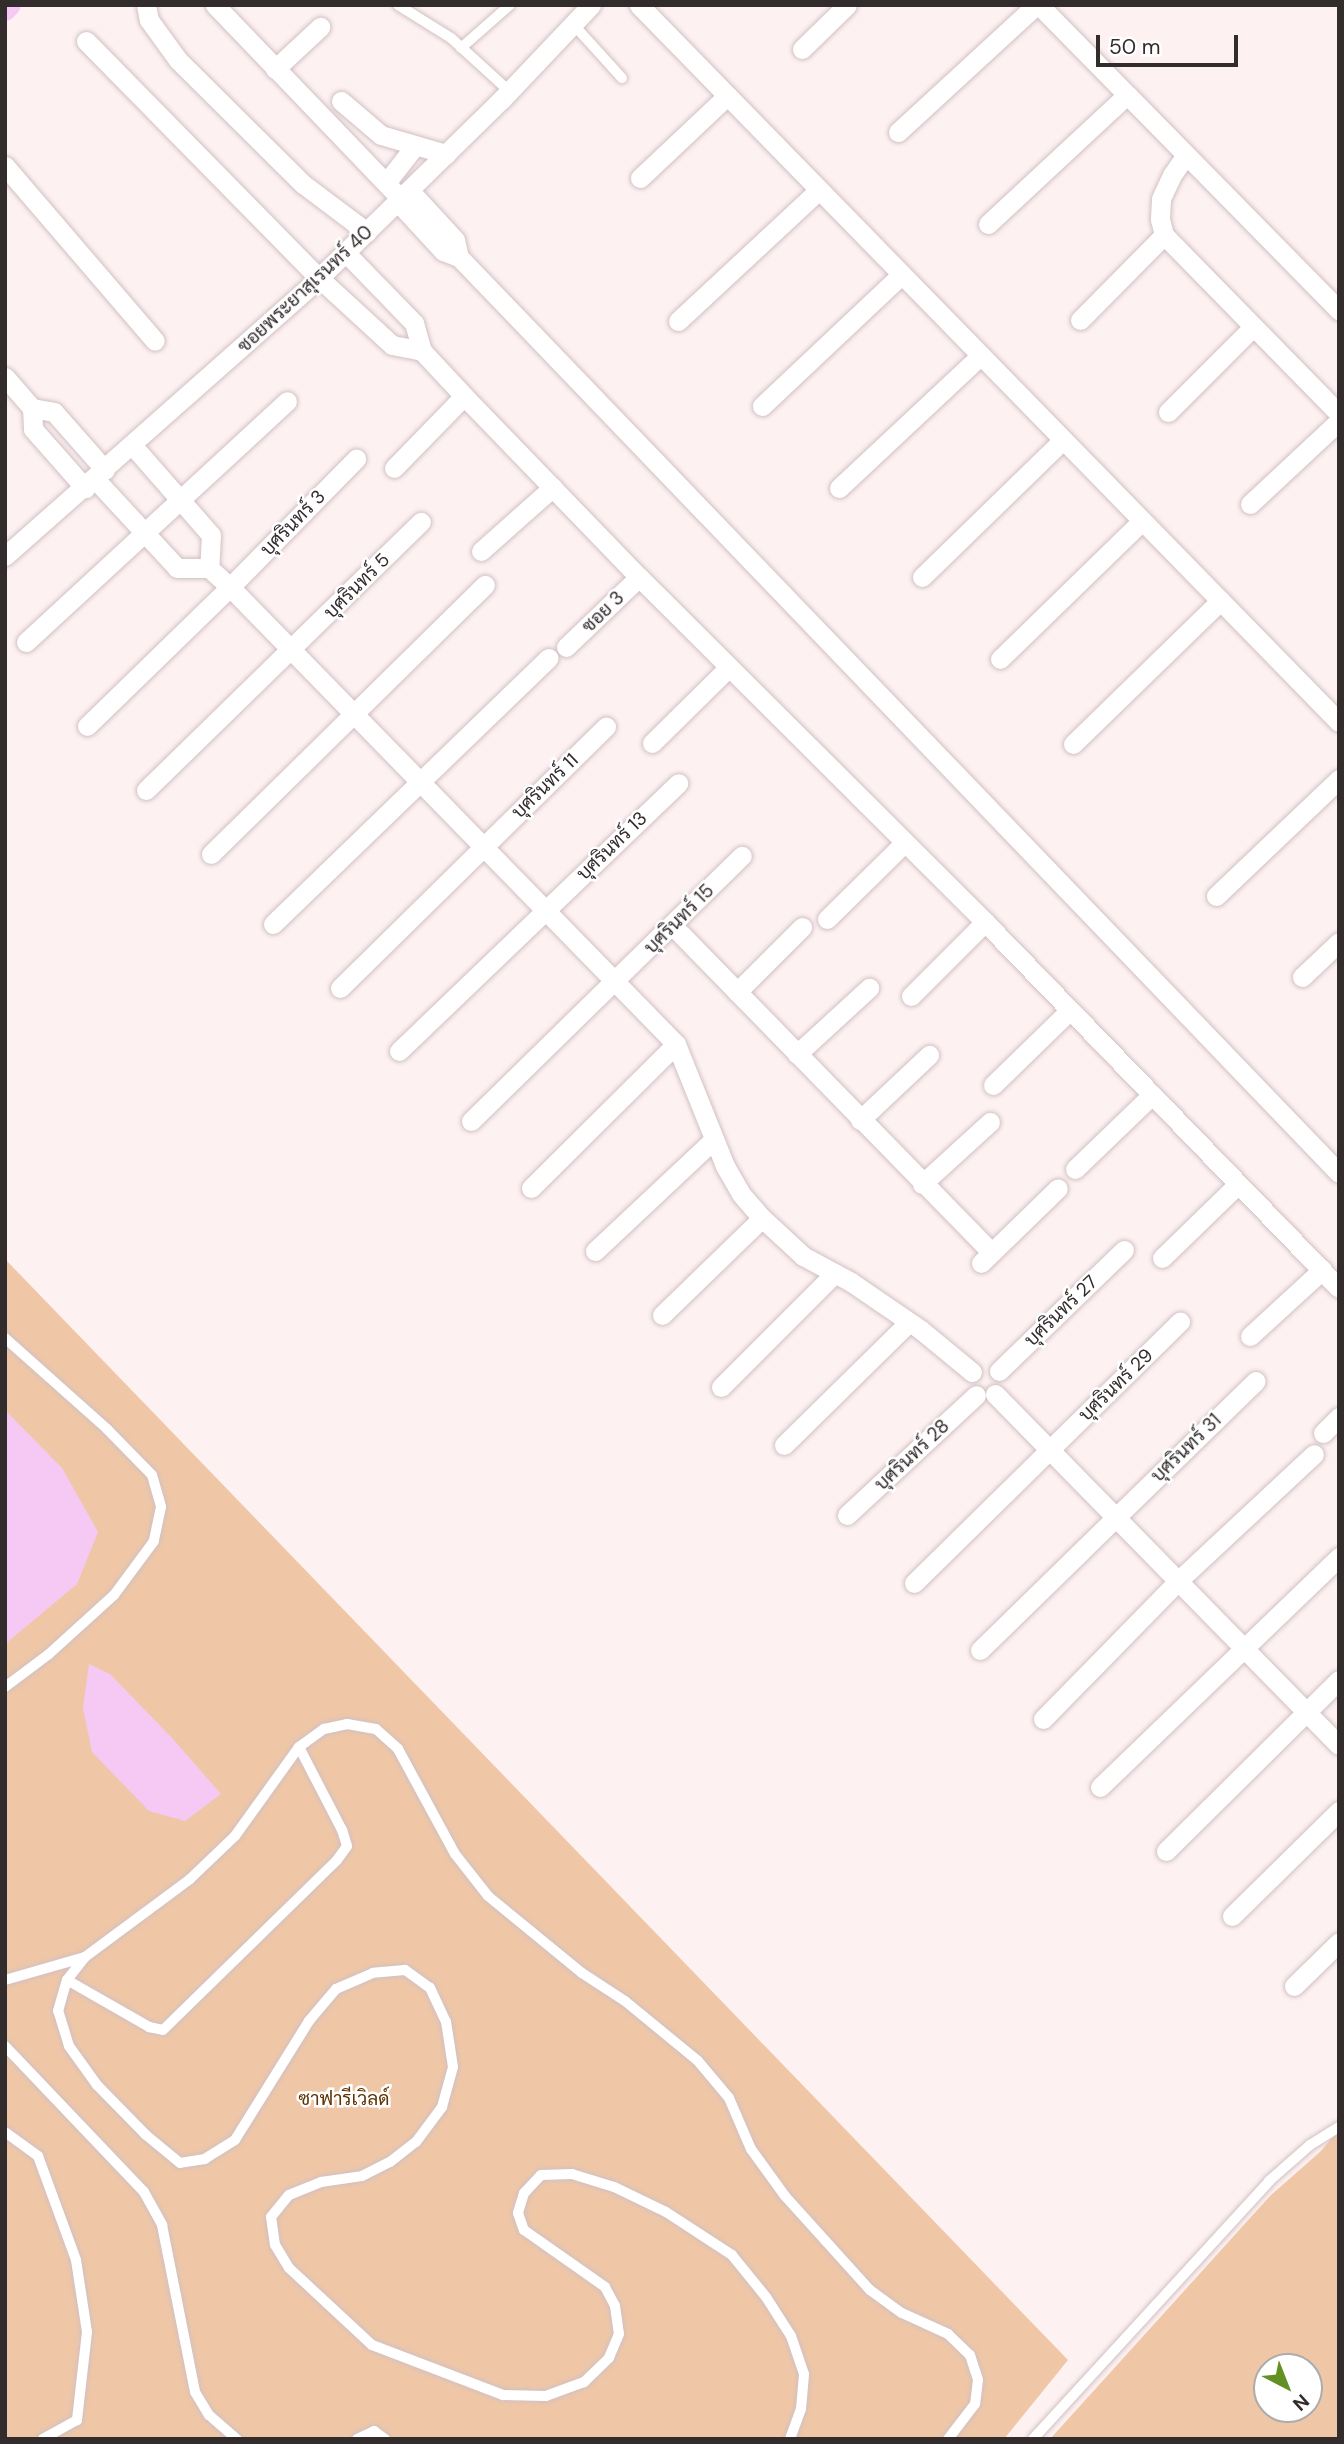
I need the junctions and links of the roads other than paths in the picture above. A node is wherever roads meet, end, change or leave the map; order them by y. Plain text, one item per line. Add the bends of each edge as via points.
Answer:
1 (146, 5) edge
2 (215, 5) edge
3 (398, 5) edge
4 (510, 5) edge
5 (591, 5) edge
6 (639, 5) edge
7 (847, 5) edge
8 (1038, 5) edge
9 (573, 24) junction
10 (320, 27) dead end
11 (86, 41) dead end
12 (461, 48) junction
13 (802, 49) dead end
14 (275, 69) junction
15 (622, 78) dead end
16 (509, 91) junction
17 (1127, 95) junction
18 (727, 96) junction
19 (341, 101) dead end
20 (898, 132) dead end
21 (414, 147) junction
22 (446, 154) junction
23 (1186, 155) junction
24 (5, 166) edge
25 (640, 178) dead end
26 (386, 183) junction
27 (819, 190) junction
28 (403, 197) junction
29 (988, 225) dead end
30 (367, 232) junction
31 (1164, 235) junction
32 (346, 253) junction
33 (901, 275) junction
34 (319, 278) junction
35 (1339, 310) edge
36 (1080, 320) dead end
37 (678, 321) dead end
38 (1253, 327) junction
39 (155, 341) dead end
40 (422, 351) junction
41 (980, 356) junction
42 (5, 377) edge
43 (464, 396) junction
44 (287, 401) dead end
45 (762, 406) dead end
46 (32, 408) junction
47 (1168, 412) dead end
48 (1339, 414) edge
49 (1339, 421) edge
50 (1062, 441) junction
51 (133, 446) junction
52 (356, 459) dead end
53 (394, 468) dead end
54 (95, 479) junction
55 (553, 486) junction
56 (839, 488) dead end
57 (182, 500) junction
58 (1250, 504) dead end
59 (421, 522) dead end
60 (1141, 522) junction
61 (144, 535) junction
62 (481, 551) dead end
63 (5, 556) edge
64 (209, 568) junction
65 (639, 577) junction
66 (922, 577) dead end
67 (485, 585) dead end
68 (230, 587) junction
69 (1221, 600) junction
70 (26, 642) dead end
71 (566, 647) dead end
72 (292, 650) junction
73 (548, 658) dead end
74 (1000, 659) dead end
75 (729, 667) junction
76 (356, 715) junction
77 (1339, 722) edge
78 (87, 726) dead end
79 (606, 727) dead end
80 (652, 743) dead end
81 (1073, 744) dead end
82 (1339, 779) edge
83 (422, 781) junction
84 (678, 783) dead end
85 (146, 790) dead end
86 (904, 843) junction
87 (484, 845) junction
88 (211, 855) dead end
89 (742, 856) dead end
90 (1216, 896) dead end
91 (547, 909) junction
92 (827, 919) dead end
93 (985, 922) junction
94 (273, 924) dead end
95 (673, 926) junction
96 (802, 927) dead end
97 (1339, 943) edge
98 (1302, 977) dead end
99 (617, 982) junction
100 (340, 988) dead end
101 (869, 988) dead end
102 (737, 992) junction
103 (912, 996) dead end
104 (1070, 1010) junction
105 (676, 1044) junction
106 (399, 1051) dead end
107 (797, 1054) junction
108 (929, 1055) dead end
109 (993, 1085) dead end
110 (1152, 1095) junction
111 (860, 1120) junction
112 (471, 1121) dead end
113 (989, 1122) dead end
114 (713, 1140) junction
115 (1075, 1169) dead end
116 (1339, 1172) edge
117 (922, 1184) junction
118 (1238, 1184) junction
119 (531, 1188) dead end
120 (1058, 1188) dead end
121 (762, 1218) junction
122 (595, 1251) dead end
123 (1124, 1251) dead end
124 (1162, 1258) dead end
125 (1322, 1270) junction
126 (835, 1273) junction
127 (1339, 1288) edge
128 (662, 1315) dead end
129 (909, 1322) junction
130 (1180, 1322) dead end
131 (1250, 1336) dead end
132 (5, 1338) edge
133 (999, 1371) junction
134 (972, 1372) junction
135 (1256, 1381) dead end
136 (721, 1387) dead end
137 (986, 1394) junction
138 (1339, 1417) edge
139 (1323, 1433) dead end
140 (784, 1445) dead end
141 (1051, 1448) junction
142 (1314, 1454) dead end
143 (847, 1515) dead end
144 (1117, 1516) junction
145 (1339, 1557) edge
146 (1180, 1579) junction
147 (914, 1583) dead end
148 (1246, 1647) junction
149 (980, 1650) dead end
150 (1339, 1680) edge
151 (5, 1687) edge
152 (1307, 1710) junction
153 (1043, 1719) dead end
154 (1339, 1745) edge
155 (299, 1747) junction
156 (1100, 1787) dead end
157 (1339, 1811) edge
158 (1166, 1851) dead end
159 (1232, 1916) dead end
160 (1339, 1942) edge
161 (85, 1956) junction
162 (5, 1980) edge
163 (67, 1980) junction
164 (1294, 1986) dead end
165 (5, 2046) edge
166 (1339, 2127) edge
167 (5, 2132) edge
168 (43, 2439) edge
169 (236, 2439) edge
170 (357, 2439) edge
171 (385, 2439) edge
172 (790, 2439) edge
173 (948, 2439) edge
174 (1033, 2439) edge

1 - 30 street via 149,20 178,60 303,184
2 - 14 street
3 - 12 lane
4 - 12 lane
5 - 9 street, ซอยพระยาสุเรนทร์ 40
6 - 18 street
7 - 13 street
8 - 17 street
8 - 20 street
9 - 15 lane
9 - 16 street, ซอยพระยาสุเรนทร์ 40
10 - 14 street
11 - 34 street
12 - 16 lane
14 - 26 street
16 - 22 street, ซอยพระยาสุเรนทร์ 40
17 - 23 street
17 - 29 street
18 - 25 street
18 - 27 street
19 - 21 street via 381,135
21 - 22 street
21 - 26 street
22 - 28 street, ซอยพระยาสุเรนทร์ 40
23 - 31 street via 1171,174 1161,199
23 - 35 street
24 - 39 street
26 - 28 street
27 - 33 street
27 - 37 street
28 - 30 street, ซอยพระยาสุเรนทร์ 40
28 - 116 street via 443,251 459,257
30 - 32 street, ซอยพระยาสุเรนทร์ 40
31 - 36 street
31 - 38 street
32 - 34 street, ซอยพระยาสุเรนทร์ 40
32 - 40 street via 414,323
33 - 41 street
33 - 45 street
34 - 40 street via 391,345
34 - 51 street, ซอยพระยาสุเรนทร์ 40
38 - 47 street
38 - 48 street
40 - 43 street
41 - 50 street
41 - 56 street
42 - 46 street
43 - 53 street
43 - 55 street
44 - 57 street
46 - 54 street via 33,429
46 - 54 street via 54,412
49 - 58 street
50 - 60 street
50 - 66 street
51 - 54 street, ซอยพระยาสุเรนทร์ 40
51 - 57 street
52 - 68 street, บุศรินทร์ 3
54 - 61 street
54 - 63 street, ซอยพระยาสุเรนทร์ 40
55 - 62 street
55 - 65 street
57 - 61 street
57 - 64 street via 211,535
59 - 72 street, บุศรินทร์ 5
60 - 69 street
60 - 74 street
61 - 64 street via 177,568
61 - 70 street
64 - 68 street
65 - 71 street, ซอย 3
65 - 75 street
67 - 76 street
68 - 72 street
68 - 78 street, บุศรินทร์ 3
69 - 77 street
69 - 81 street
72 - 76 street
72 - 85 street, บุศรินทร์ 5
73 - 83 street
75 - 80 street
75 - 86 street
76 - 83 street
76 - 88 street
79 - 87 street, บุศรินทร์ 11
82 - 90 street
83 - 87 street
83 - 94 street
84 - 91 street, บุศรินทร์ 13
86 - 92 street
86 - 93 street
87 - 91 street
87 - 100 street, บุศรินทร์ 11
89 - 95 street, บุศรินทร์ 15
91 - 99 street
91 - 106 street, บุศรินทร์ 13
93 - 103 street
93 - 104 street
95 - 99 street, บุศรินทร์ 15
95 - 102 street
96 - 102 street
97 - 98 street
99 - 105 street
99 - 112 street, บุศรินทร์ 15
101 - 107 street
102 - 107 street
104 - 109 street
104 - 110 street
105 - 114 street
105 - 119 street
107 - 111 street
108 - 111 street
110 - 115 street
110 - 118 street
111 - 117 street
113 - 117 street
114 - 121 street via 741,1194
114 - 122 street
117 - 120 street via 986,1258
118 - 124 street
118 - 125 street
121 - 126 street via 803,1256
121 - 128 street
123 - 133 street, บุศรินทร์ 27
125 - 127 street
125 - 131 street
126 - 129 street
126 - 136 street
129 - 134 street
129 - 140 street
130 - 141 street, บุศรินทร์ 29
132 - 151 lane via 152,1475 161,1507 154,1541 114,1595
133 - 134 street via 987,1364
133 - 137 street via 1002,1383
134 - 137 street via 969,1383
135 - 144 street, บุศรินทร์ 31
137 - 141 street
137 - 143 street, บุศรินทร์ 28
138 - 139 street
141 - 144 street
141 - 147 street, บุศรินทร์ 29
142 - 146 street
144 - 146 street
144 - 149 street, บุศรินทร์ 31
145 - 148 street
146 - 148 street
146 - 153 street
148 - 152 street
148 - 156 street
150 - 152 street
152 - 154 street
152 - 158 street
155 - 161 lane via 235,1836 190,1879
155 - 163 lane via 342,1830 347,1846 337,1860 163,2030 149,2027
155 - 173 lane via 324,1729 347,1724 376,1729 398,1749 455,1853 488,1896 698,2061 729,2098 751,2149 785,2196 870,2290 902,2313 948,2334 970,2356 978,2380 975,2404
157 - 159 street
160 - 164 street
161 - 162 lane
161 - 163 lane
163 - 172 lane via 58,2011 69,2046 97,2085 180,2163 205,2159 235,2140 309,2021 336,1989 373,1973 405,1969 430,1988 446,2022 453,2067 442,2107 416,2142 390,2162 362,2176 321,2182 289,2195 271,2217 275,2245 289,2268 372,2345 503,2395 546,2396 584,2382 609,2358 619,2334 615,2306 605,2287 524,2230 518,2213 524,2193 541,2175 572,2174 614,2188 666,2212 732,2255 766,2297 791,2336 804,2374 801,2409
165 - 169 lane via 144,2192 162,2225 195,2392 209,2415
166 - 174 lane via 1269,2181
167 - 168 lane via 38,2156 76,2260 87,2332 77,2420
170 - 171 lane via 374,2431

